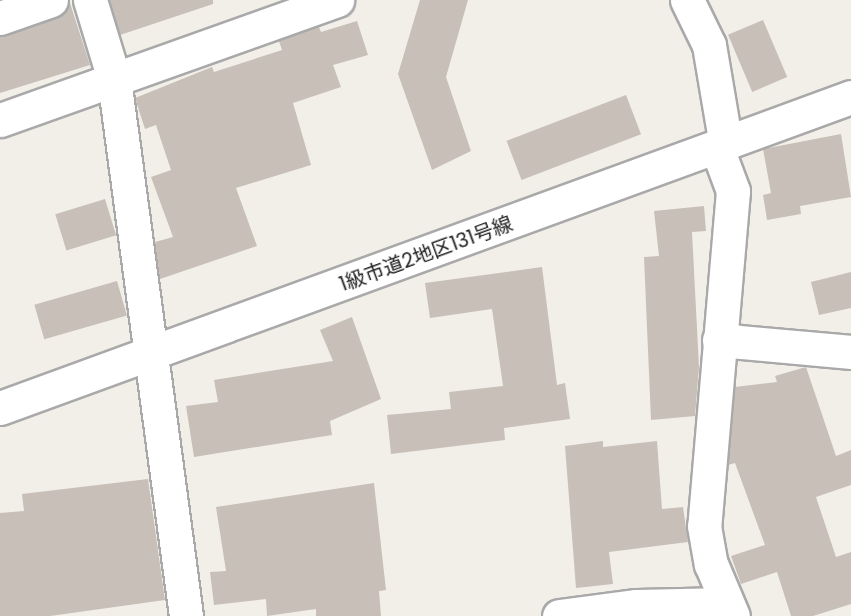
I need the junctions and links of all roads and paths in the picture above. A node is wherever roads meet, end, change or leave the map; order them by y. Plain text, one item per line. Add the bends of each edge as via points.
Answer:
1 (51, 0) edge
2 (90, 0) edge
3 (337, 0) edge
4 (687, 0) edge
5 (0, 18) edge
6 (114, 80) junction
7 (851, 97) edge
8 (0, 120) edge
9 (721, 146) junction
10 (719, 340) junction
11 (851, 352) edge
12 (152, 354) junction
13 (0, 408) edge
14 (730, 610) edge
15 (186, 616) edge
16 (559, 616) edge

1 - 5 street
2 - 6 street
3 - 6 street
4 - 9 street via 709,45
6 - 8 street
6 - 12 street
7 - 9 street, 1級市道2地区131号線
9 - 10 street via 733,191
9 - 12 street, 1級市道2地区131号線
10 - 11 street
10 - 14 street via 704,526
12 - 13 street, 1級市道2地区131号線
12 - 15 street
14 - 16 street via 636,606

